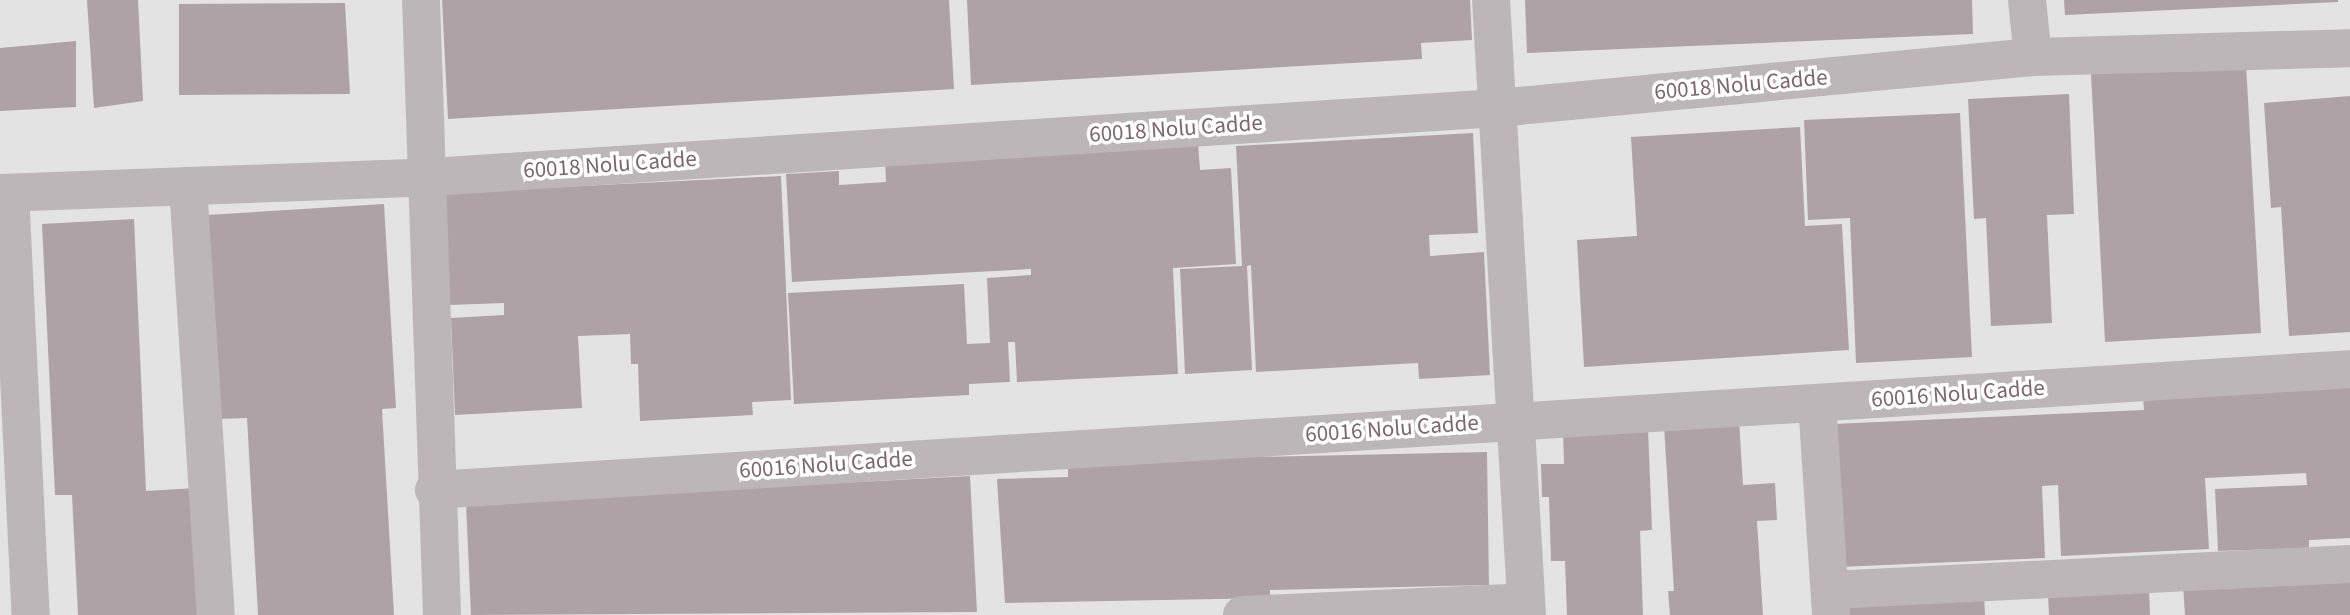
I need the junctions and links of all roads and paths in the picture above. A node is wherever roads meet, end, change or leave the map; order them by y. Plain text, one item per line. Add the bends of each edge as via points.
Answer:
1 (421, 0) edge
2 (1491, 0) edge
3 (2027, 0) edge
4 (2350, 48) edge
5 (2034, 57) junction
6 (1498, 108) junction
7 (431, 177) junction
8 (188, 186) junction
9 (5, 193) edge
10 (2350, 369) edge
11 (1817, 403) junction
12 (1518, 422) junction
13 (434, 490) junction
14 (2350, 564) edge
15 (1831, 603) edge
16 (1527, 609) edge
17 (31, 615) edge
18 (216, 615) edge
19 (442, 615) edge
20 (1242, 615) edge

1 - 7 street
2 - 6 street
3 - 5 street
4 - 5 street, 60018 Nolu Cadde
5 - 6 street, 60018 Nolu Cadde
6 - 7 street, 60018 Nolu Cadde
6 - 12 street
7 - 8 street, 60018 Nolu Cadde
7 - 13 street
8 - 9 street, 60018 Nolu Cadde
8 - 18 street
9 - 17 street
10 - 11 street, 60016 Nolu Cadde
11 - 12 street, 60016 Nolu Cadde
11 - 15 street
12 - 13 street, 60016 Nolu Cadde
12 - 16 street
13 - 19 street
14 - 15 street
16 - 20 street

